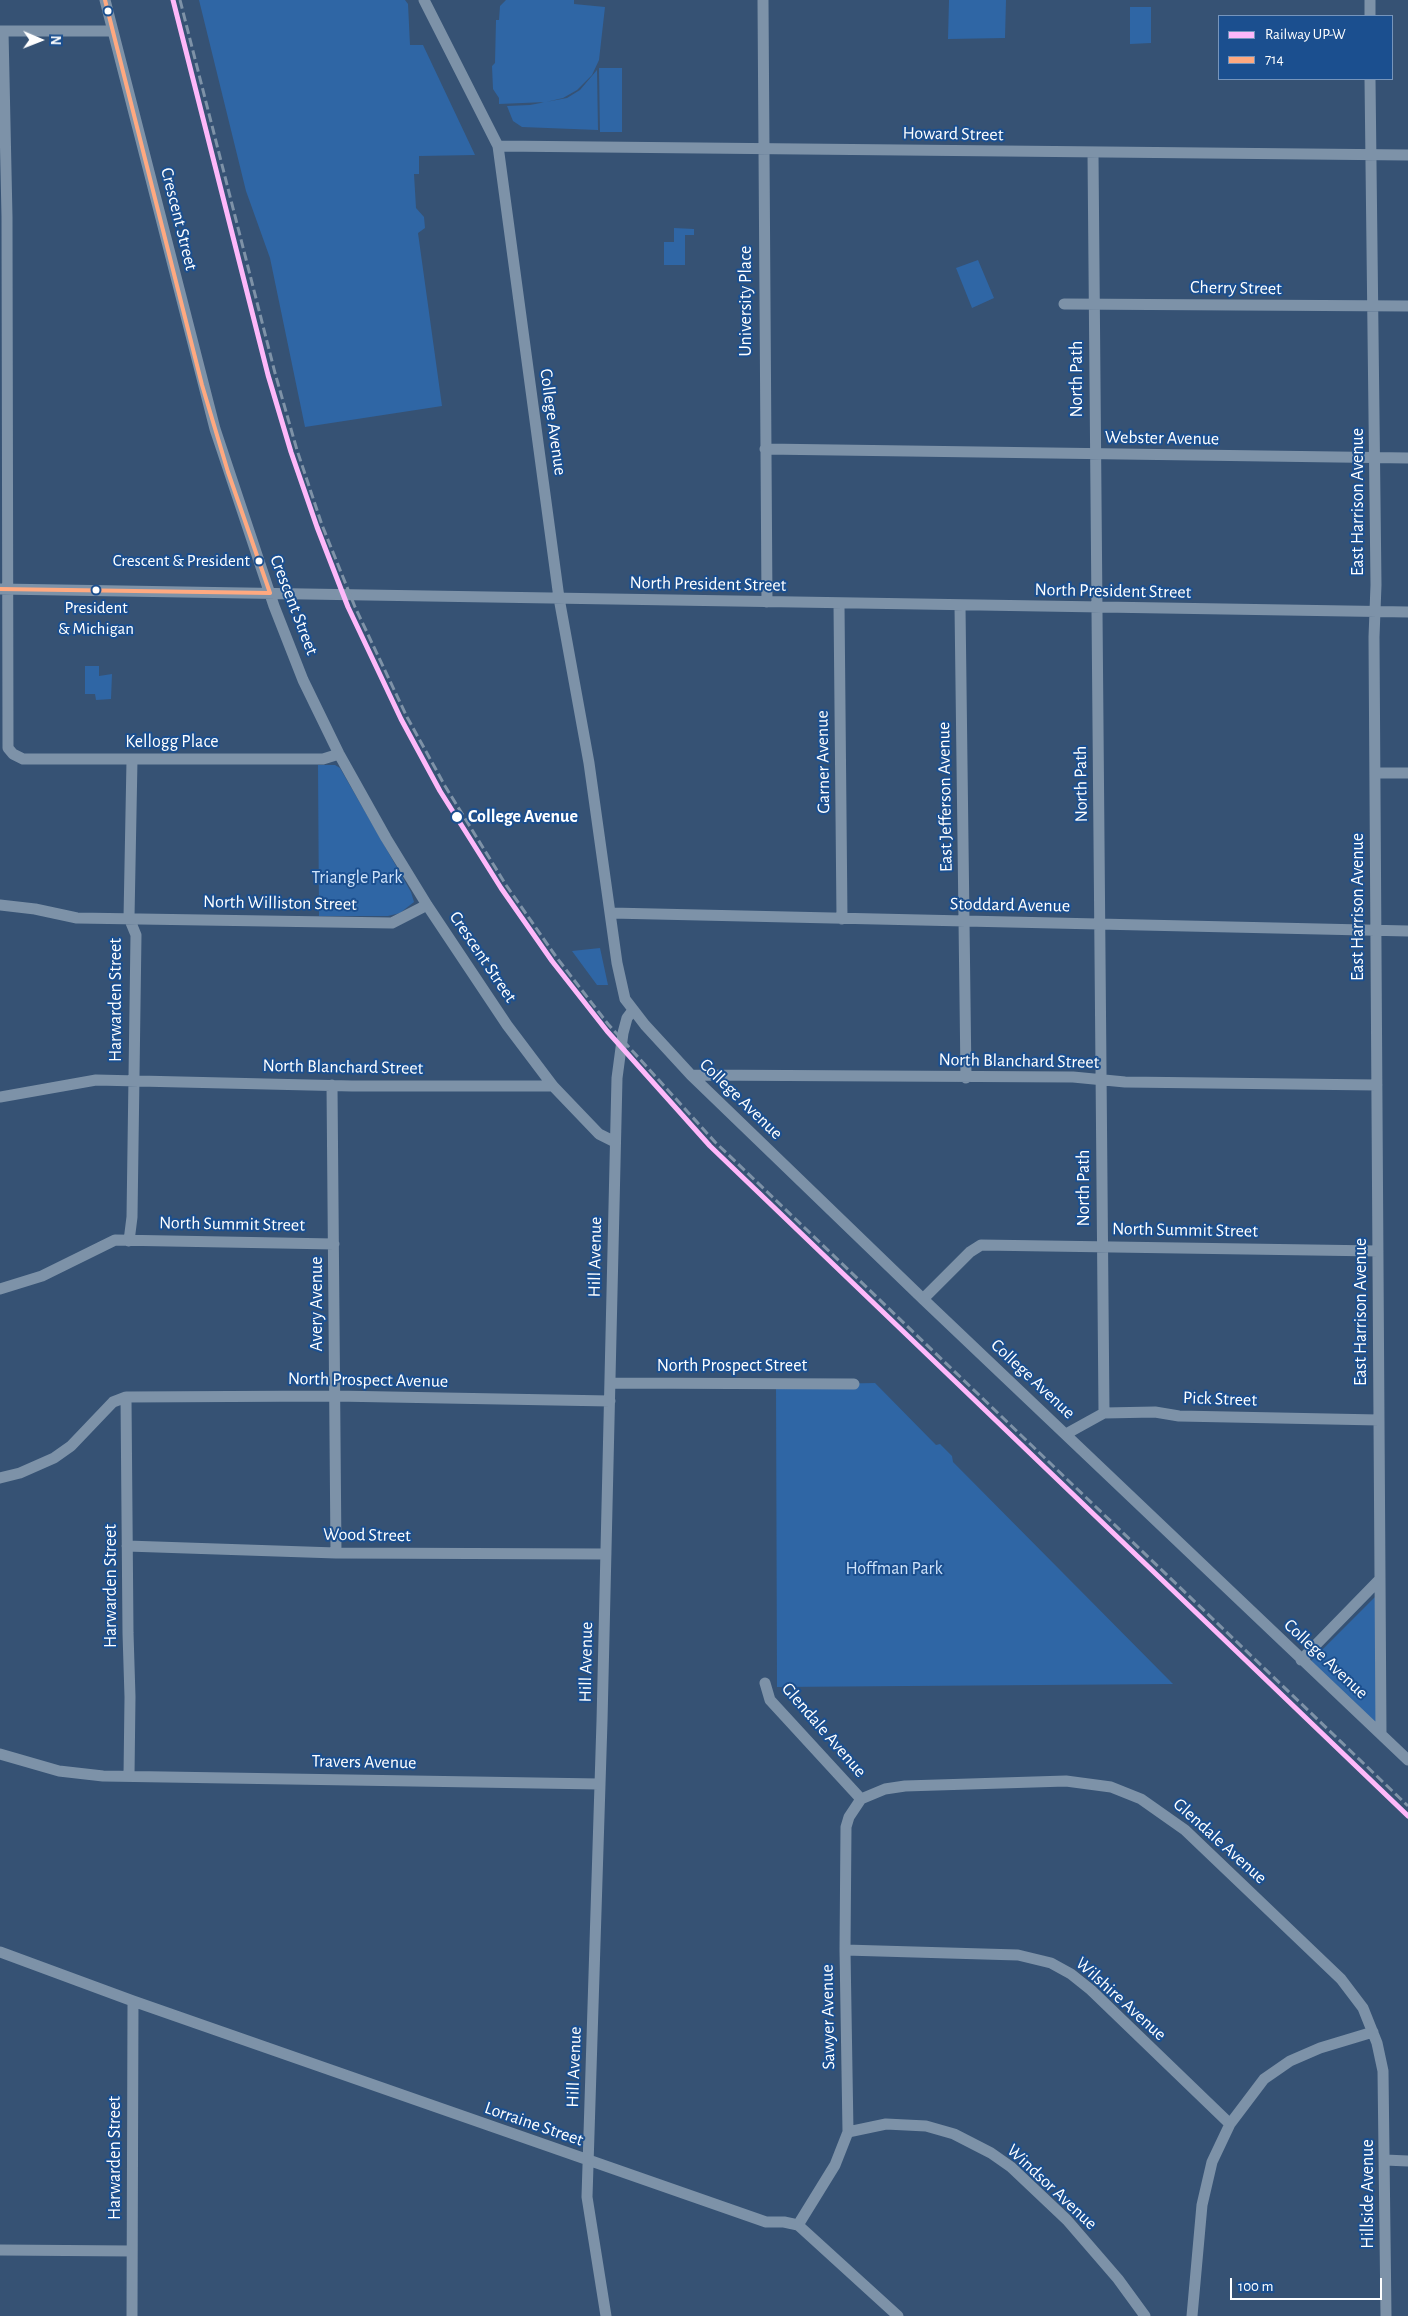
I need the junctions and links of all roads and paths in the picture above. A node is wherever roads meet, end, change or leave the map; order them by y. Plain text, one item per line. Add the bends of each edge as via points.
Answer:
1 (105, 0) edge
2 (424, 0) edge
3 (763, 0) edge
4 (1370, 0) edge
5 (1370, 15) edge
6 (2, 31) edge
7 (113, 31) junction
8 (1370, 80) edge
9 (498, 146) junction
10 (764, 149) junction
11 (1093, 153) junction
12 (1371, 155) junction
13 (1408, 155) edge
14 (4, 217) edge
15 (1064, 304) dead end
16 (1094, 304) junction
17 (1372, 306) junction
18 (1408, 306) edge
19 (765, 449) junction
20 (1096, 454) junction
21 (1375, 458) junction
22 (1408, 458) edge
23 (4, 589) edge
24 (270, 593) junction
25 (559, 598) junction
26 (767, 602) junction
27 (838, 604) junction
28 (960, 606) junction
29 (1097, 608) junction
30 (1375, 612) junction
31 (1408, 612) edge
32 (338, 754) junction
33 (132, 760) junction
34 (1375, 773) junction
35 (1408, 773) edge
36 (0, 905) edge
37 (427, 905) junction
38 (611, 913) junction
39 (129, 918) junction
40 (842, 919) junction
41 (964, 921) junction
42 (1100, 924) junction
43 (1376, 931) junction
44 (1408, 931) edge
45 (633, 1010) junction
46 (691, 1075) junction
47 (966, 1078) junction
48 (1100, 1080) junction
49 (133, 1081) junction
50 (332, 1085) junction
51 (1377, 1085) junction
52 (553, 1086) junction
53 (0, 1097) edge
54 (615, 1142) junction
55 (129, 1241) junction
56 (334, 1244) junction
57 (1102, 1246) junction
58 (1378, 1251) junction
59 (0, 1290) edge
60 (923, 1299) junction
61 (610, 1383) junction
62 (854, 1384) dead end
63 (335, 1396) junction
64 (126, 1397) junction
65 (610, 1401) junction
66 (1104, 1414) junction
67 (1379, 1420) junction
68 (1066, 1434) junction
69 (0, 1478) edge
70 (127, 1546) junction
71 (336, 1552) junction
72 (606, 1554) junction
73 (1380, 1579) junction
74 (1301, 1660) junction
75 (765, 1683) dead end
76 (1381, 1734) junction
77 (0, 1754) edge
78 (1408, 1760) edge
79 (129, 1776) junction
80 (600, 1784) junction
81 (861, 1799) junction
82 (845, 1950) junction
83 (0, 1952) edge
84 (134, 2001) junction
85 (1373, 2032) junction
86 (1385, 2102) joint
87 (1230, 2124) junction
88 (848, 2132) junction
89 (1385, 2160) junction
90 (589, 2161) junction
91 (1408, 2161) edge
92 (798, 2225) junction
93 (0, 2250) edge
94 (132, 2252) junction
95 (132, 2316) edge
96 (606, 2316) edge
97 (898, 2316) edge
98 (1145, 2316) edge
99 (1192, 2316) edge
100 (1386, 2316) edge

1 - 7 street, Crescent Street
2 - 9 street, College Avenue
3 - 10 street, University Place
4 - 5 street
6 - 7 street
6 - 14 street
7 - 24 street, Crescent Street via 202,385
8 - 12 street, East Harrison Avenue
9 - 10 street, Howard Street
9 - 25 street, College Avenue
10 - 11 street, Howard Street
10 - 19 street, University Place
11 - 12 street, Howard Street
11 - 16 street, North Path
12 - 13 street, Howard Street
12 - 17 street, East Harrison Avenue
14 - 23 street
15 - 16 street, Cherry Street
16 - 17 street, Cherry Street
16 - 20 street, North Path
17 - 18 street, Cherry Street
17 - 21 street, East Harrison Avenue
19 - 20 street, Webster Avenue
19 - 26 street, University Place
20 - 21 street, Webster Avenue
20 - 29 street, North Path
21 - 22 street, Webster Avenue
21 - 30 street, East Harrison Avenue
23 - 24 street, North President Street
23 - 33 street, Kellogg Place via 8,748 23,759
24 - 25 street, North President Street
24 - 32 street, Crescent Street via 303,680
25 - 26 street, North President Street
25 - 38 street, College Avenue via 589,763
26 - 27 street, North President Street
27 - 28 street, North President Street
27 - 40 street, Garner Avenue
28 - 29 street, North President Street
28 - 41 street, East Jefferson Avenue
29 - 30 street, North President Street
29 - 42 street, North Path
30 - 31 street, North President Street
30 - 34 street, East Harrison Avenue
32 - 33 street, Kellogg Place via 322,760
32 - 37 street, Crescent Street
33 - 39 street, Harwarden Street
34 - 35 street
34 - 43 street, East Harrison Avenue
36 - 39 street, North Williston Street via 77,918
37 - 39 street, North Williston Street via 392,923
37 - 52 street, Crescent Street via 507,1025
38 - 40 street, Stoddard Avenue
38 - 45 street, College Avenue via 621,988
39 - 49 street, Harwarden Street via 136,935
40 - 41 street, Stoddard Avenue
41 - 42 street, Stoddard Avenue
41 - 47 street, East Jefferson Avenue
42 - 43 street, Stoddard Avenue
42 - 48 street, North Path
43 - 44 street, Stoddard Avenue
43 - 51 street, East Harrison Avenue
45 - 46 street, College Avenue
45 - 54 street, Hill Avenue via 627,1018 618,1062
46 - 47 street, North Blanchard Street
46 - 60 street, College Avenue
47 - 48 street, North Blanchard Street via 1073,1077
48 - 51 street, North Blanchard Street
48 - 57 street, North Path
49 - 50 street, North Blanchard Street
49 - 53 street, North Blanchard Street via 96,1080
49 - 55 street, Harwarden Street
50 - 52 street, North Blanchard Street
50 - 56 street, Avery Avenue
51 - 58 street, East Harrison Avenue
52 - 54 street, Crescent Street via 599,1134
54 - 61 street, Hill Avenue
55 - 56 street, North Summit Street
55 - 59 street, North Summit Street via 115,1240 42,1276
56 - 63 street, Avery Avenue
57 - 58 street, North Summit Street
57 - 60 street, North Summit Street via 981,1245
57 - 66 street, North Path
58 - 67 street, East Harrison Avenue
60 - 68 street, College Avenue
61 - 62 street, North Prospect Street
61 - 65 street, Hill Avenue
63 - 64 street, North Prospect Avenue
63 - 65 street, North Prospect Avenue
63 - 71 street, Avery Avenue
64 - 69 street via 113,1402 71,1446 54,1458
64 - 70 street, Harwarden Street
65 - 72 street, Hill Avenue
66 - 67 street, Pick Street via 1155,1412 1180,1416
66 - 68 street, Pick Street
67 - 73 street, East Harrison Avenue
68 - 74 street, College Avenue
70 - 71 street, Wood Street
70 - 79 street, Harwarden Street
71 - 72 street, Wood Street
72 - 80 street, Hill Avenue
73 - 74 street
73 - 76 street, East Harrison Avenue
74 - 76 street, College Avenue
75 - 81 street, Glendale Avenue via 770,1700
76 - 78 street, College Avenue
77 - 79 street, Travers Avenue via 59,1771
79 - 80 street, Travers Avenue
80 - 90 street, Hill Avenue
81 - 82 street, Sawyer Avenue via 846,1827
81 - 85 street, Glendale Avenue via 885,1789 905,1786 1066,1781 1111,1787 1141,1799 1186,1830 1341,1979 1363,2008
82 - 87 street, Wilshire Avenue via 1018,1955 1051,1963 1091,1990
82 - 88 street, Sawyer Avenue
83 - 84 street, Lorraine Street
84 - 90 street, Lorraine Street
84 - 94 street, Harwarden Street
85 - 86 street, Glendale Avenue via 1383,2071
85 - 87 street via 1307,2053 1284,2065 1264,2079
86 - 89 street, Hillside Avenue
87 - 99 street via 1212,2162 1202,2206
88 - 92 street, Sawyer Avenue via 835,2165
88 - 98 street, Windsor Avenue via 886,2124 926,2126 954,2134 991,2153 1011,2167 1067,2220
89 - 91 street
89 - 100 street, Hillside Avenue
90 - 92 street, Lorraine Street via 766,2222
90 - 96 street, Hill Avenue via 587,2197
92 - 97 street
93 - 94 street
94 - 95 street, Harwarden Street

